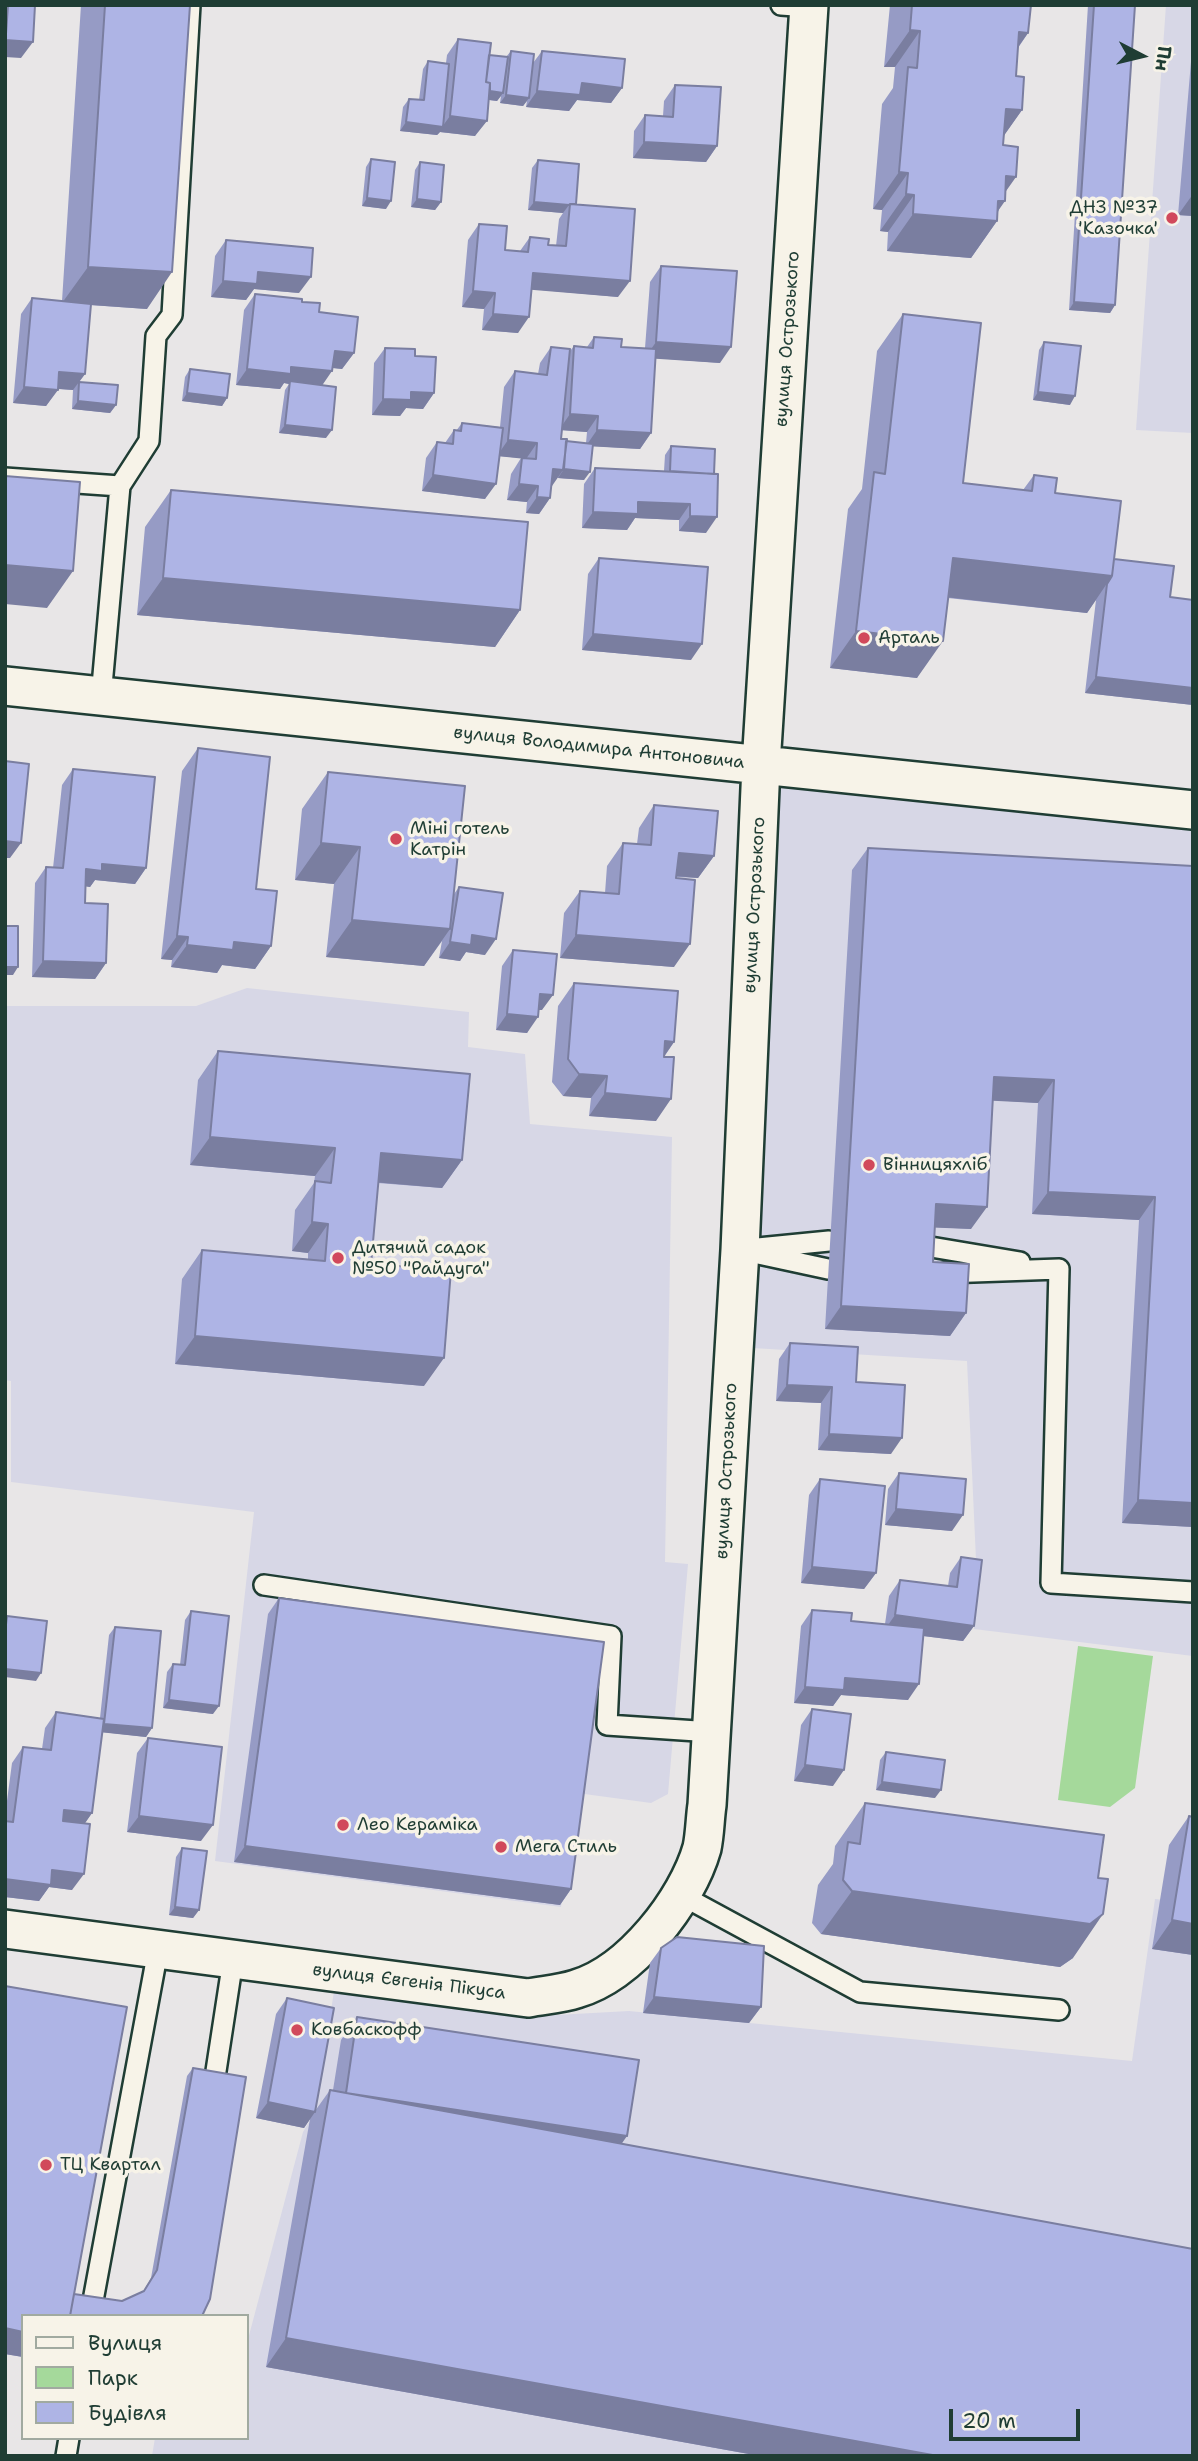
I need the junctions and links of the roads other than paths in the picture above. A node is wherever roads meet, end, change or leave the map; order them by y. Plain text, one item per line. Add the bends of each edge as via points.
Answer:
1 (191, 5) edge
2 (800, 6) edge
3 (5, 478) edge
4 (120, 486) junction
5 (5, 686) edge
6 (101, 696) junction
7 (761, 765) junction
8 (1193, 810) edge
9 (829, 1241) dead end
10 (919, 1245) edge
11 (740, 1250) junction
12 (828, 1269) dead end
13 (1059, 1269) junction
14 (929, 1274) edge
15 (264, 1586) dead end
16 (1193, 1592) edge
17 (712, 1732) junction
18 (707, 1805) joint
19 (681, 1895) junction
20 (5, 1929) edge
21 (158, 1950) junction
22 (233, 1960) junction
23 (1059, 2010) dead end
24 (208, 2120) edge
25 (92, 2306) edge

1 - 4 lane via 172,314 156,336 149,441
2 - 7 street, вулиця Острозького
3 - 4 lane
4 - 6 lane
5 - 6 street, вулиця Володимира Антоновича
6 - 7 street, вулиця Володимира Антоновича
7 - 8 street, вулиця Володимира Антоновича
7 - 11 street, вулиця Острозького
9 - 11 lane
10 - 13 lane
11 - 12 lane
11 - 17 street, вулиця Острозького
13 - 14 lane
13 - 16 lane via 1051,1583
15 - 17 lane via 611,1636 607,1725
17 - 18 street, вулиця Острозького
18 - 19 street, вулиця Євгенія Пікуса via 702,1847
19 - 22 street, вулиця Євгенія Пікуса via 652,1935 616,1968 578,1989 528,1998
19 - 23 lane via 860,1992
20 - 21 street, вулиця Євгенія Пікуса
21 - 22 street, вулиця Євгенія Пікуса
21 - 25 lane
22 - 24 lane

